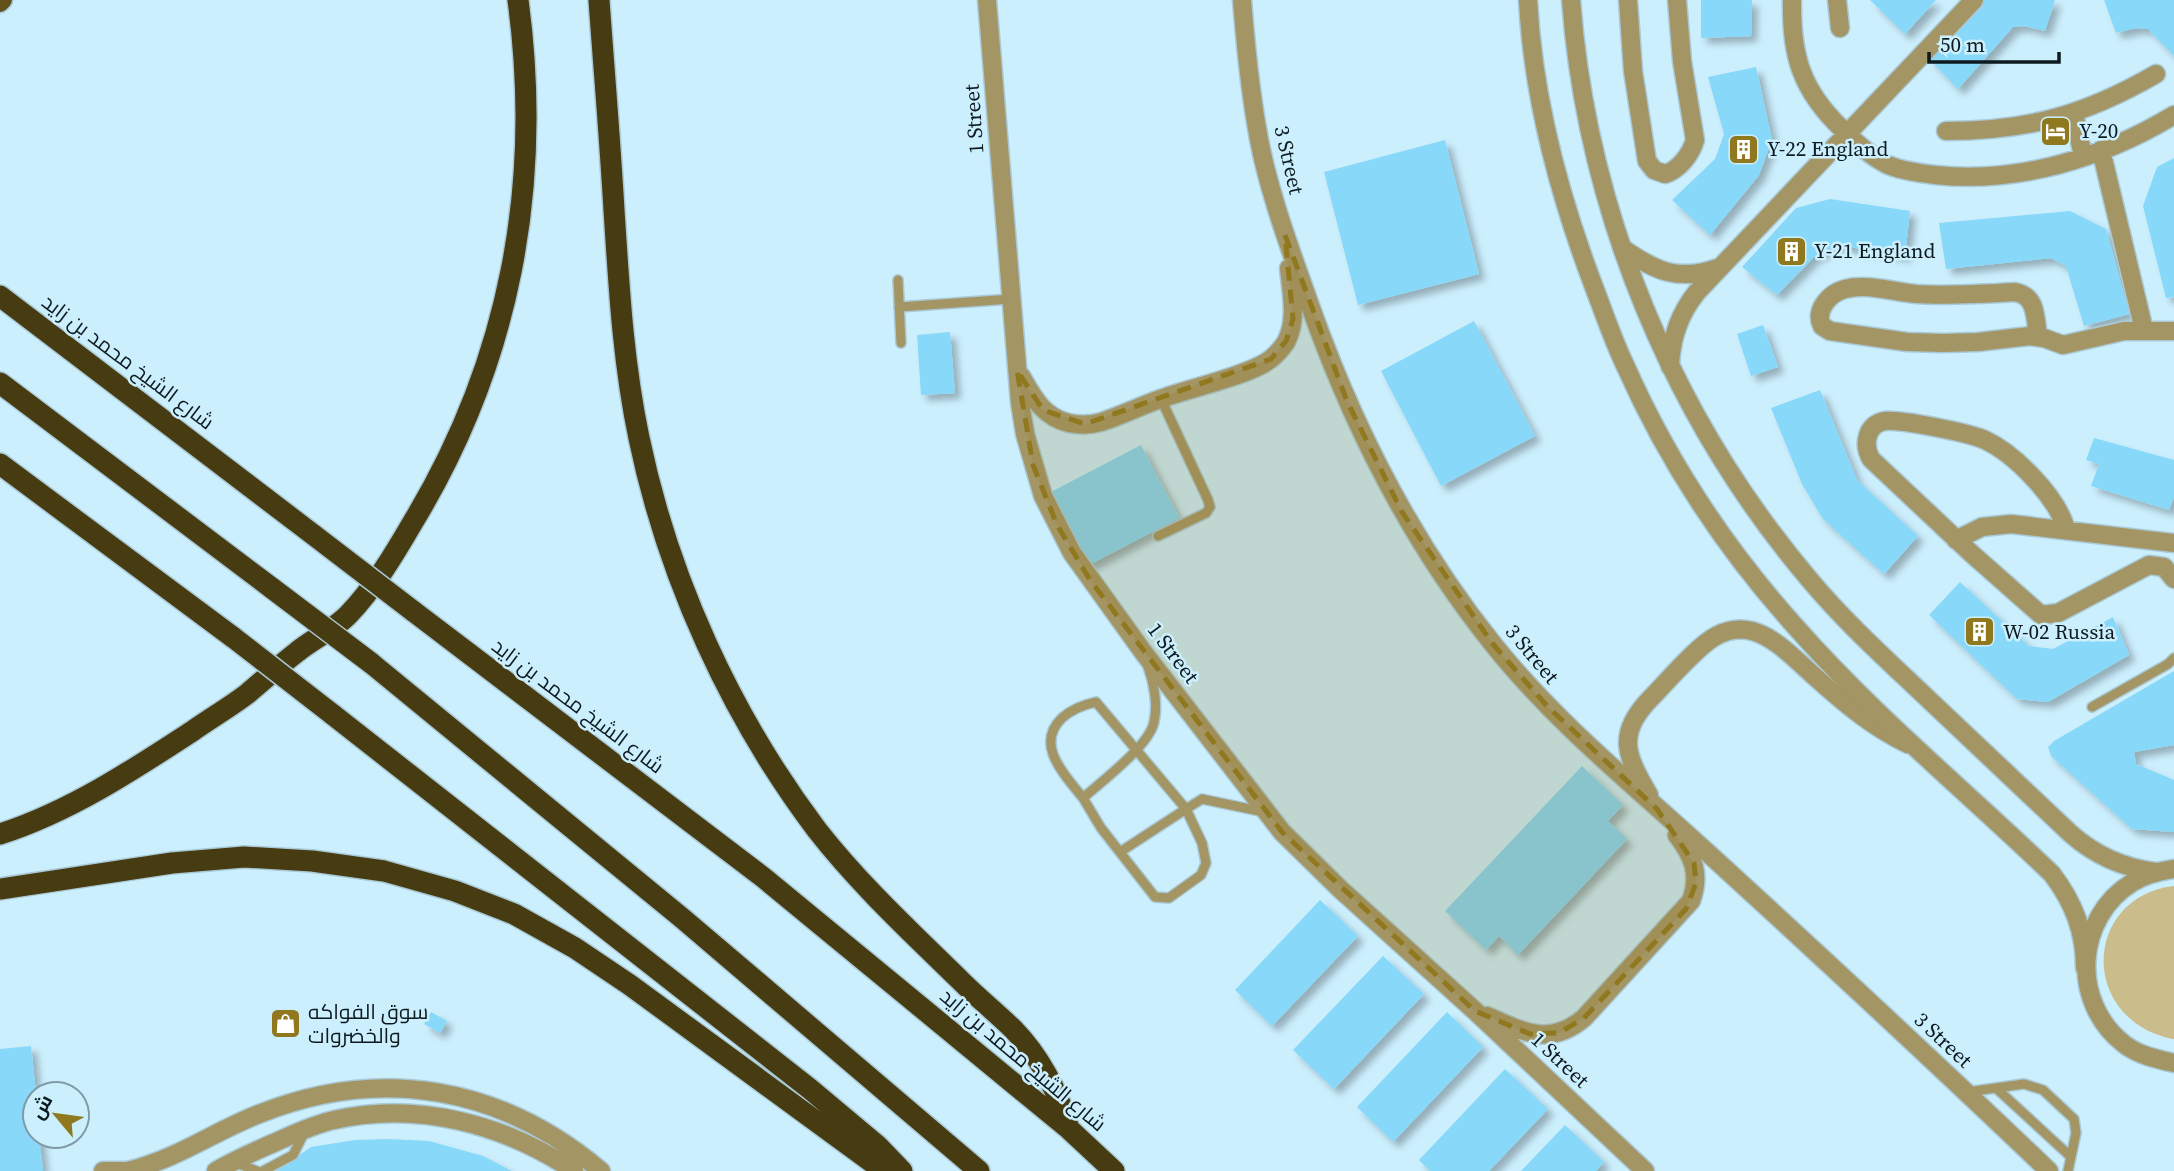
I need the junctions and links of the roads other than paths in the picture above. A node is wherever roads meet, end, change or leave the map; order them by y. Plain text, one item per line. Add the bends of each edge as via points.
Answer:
1 (518, 0) edge
2 (598, 0) edge
3 (987, 0) edge
4 (1242, 0) edge
5 (1528, 0) edge
6 (1571, 0) edge
7 (1628, 0) edge
8 (1677, 0) edge
9 (1792, 0) edge
10 (1837, 0) edge
11 (1973, 1) edge
12 (1840, 27) dead end
13 (2155, 74) dead end
14 (2074, 114) junction
15 (2174, 115) edge
16 (1946, 131) dead end
17 (1846, 134) junction
18 (2101, 150) junction
19 (2083, 156) junction
20 (1285, 235) junction
21 (1622, 248) junction
22 (1718, 268) junction
23 (898, 280) dead end
24 (0, 296) edge
25 (1011, 299) junction
26 (899, 307) junction
27 (2144, 330) junction
28 (2174, 331) edge
29 (2038, 336) junction
30 (901, 342) dead end
31 (1670, 366) junction
32 (1017, 370) junction
33 (0, 383) edge
34 (1161, 399) junction
35 (0, 464) edge
36 (2066, 529) junction
37 (1158, 536) dead end
38 (1956, 540) junction
39 (2174, 543) edge
40 (2174, 579) edge
41 (1143, 652) junction
42 (2174, 659) edge
43 (2092, 707) dead end
44 (1915, 747) junction
45 (1137, 750) junction
46 (1083, 798) junction
47 (1186, 808) junction
48 (1657, 809) junction
49 (1266, 813) junction
50 (0, 834) edge
51 (1119, 852) junction
52 (2174, 869) edge
53 (2156, 872) junction
54 (0, 889) edge
55 (2085, 968) junction
56 (1475, 1011) junction
57 (2174, 1063) edge
58 (1996, 1088) junction
59 (1966, 1092) junction
60 (306, 1128) junction
61 (1069, 1129) junction
62 (2071, 1157) junction
63 (233, 1161) junction
64 (103, 1171) edge
65 (127, 1171) edge
66 (216, 1171) edge
67 (257, 1171) edge
68 (263, 1171) edge
69 (574, 1171) edge
70 (601, 1171) edge
71 (884, 1171) edge
72 (902, 1171) edge
73 (979, 1171) edge
74 (1114, 1171) edge
75 (1645, 1171) edge
76 (2049, 1171) edge
77 (2068, 1171) edge

1 - 50 highway via 528,115 513,269 494,344 468,417 435,487 348,615 245,695 139,766 31,824
2 - 61 highway via 617,278 629,381 652,493 684,587 724,678 793,797 848,866 1031,1049 1054,1087
3 - 25 street, 1 Street
4 - 20 street, 3 Street via 1262,151
5 - 44 street via 1543,116 1564,201 1643,404 1712,521 1766,593
6 - 21 street via 1587,111
7 - 8 street via 1647,161 1665,174 1677,167 1695,140
9 - 17 street via 1800,71 1819,105
10 - 12 street
11 - 17 street
13 - 14 street
14 - 16 street via 2013,127
14 - 19 street
15 - 18 street
17 - 19 street via 1858,146 1904,171 1948,176 2028,172
17 - 22 street
18 - 19 street
18 - 27 street
20 - 34 street via 1293,319 1279,351 1261,365
20 - 48 street, 3 Street via 1347,401 1402,512 1467,609 1513,667 1547,706
21 - 22 street via 1671,274 1693,275
21 - 31 street
22 - 31 street via 1682,314
23 - 26 lane
24 - 61 highway, شارع الشيخ محمد بن زايد, bridge via 764,878
25 - 26 lane
25 - 32 street, 1 Street
26 - 30 lane
27 - 28 street
27 - 29 street via 2068,344
29 - 29 street via 1906,342 1830,331 1819,316 1833,295 1854,288 1937,295 2015,292 2032,303
31 - 53 street via 1752,506 1831,604 2083,845 2124,866
32 - 34 street via 1043,410 1070,423 1100,422
32 - 41 street, 1 Street via 1025,434 1044,496 1072,553
33 - 73 highway, bridge via 371,663 682,918
34 - 37 lane via 1210,504 1206,513
35 - 72 highway, bridge via 332,713 810,1089
36 - 38 street via 1996,524
36 - 38 street via 2045,490 1986,440 1892,421 1876,425 1866,447 1871,459
36 - 39 street
38 - 40 street via 2035,612 2046,616 2149,565 2164,567
41 - 45 lane via 1152,680 1154,724
41 - 49 street, 1 Street
42 - 43 lane
44 - 48 street via 1861,716 1760,634 1734,630 1710,640 1631,724 1628,751
44 - 55 street via 2052,874 2078,918
45 - 46 lane
45 - 46 lane via 1096,702 1070,710 1054,726 1050,743 1054,760
45 - 47 lane
46 - 51 lane
47 - 49 lane via 1202,799
47 - 51 lane
47 - 51 lane via 1206,863 1201,875 1169,898 1155,897
48 - 56 street via 1695,863 1696,883 1686,909 1568,1030 1530,1034
48 - 59 street, 3 Street
49 - 56 street, 1 Street via 1340,889
52 - 53 street
53 - 55 street via 2133,882 2099,916 2089,939
54 - 71 highway via 244,857 384,871 455,891 514,915 575,948
55 - 57 street via 2090,997 2104,1024 2124,1045
56 - 75 street, 1 Street
58 - 59 lane
58 - 62 lane
58 - 62 lane via 2038,1087 2070,1114 2076,1133
59 - 76 street, 3 Street
60 - 63 street
60 - 68 lane via 293,1155
60 - 69 street via 334,1119 385,1113 437,1116 487,1127 522,1141
61 - 74 highway, شارع الشيخ محمد بن زايد
62 - 77 lane
63 - 66 street
63 - 67 lane
64 - 65 street
65 - 70 street via 168,1158 291,1102 326,1093 398,1088 477,1101 517,1115 556,1136

